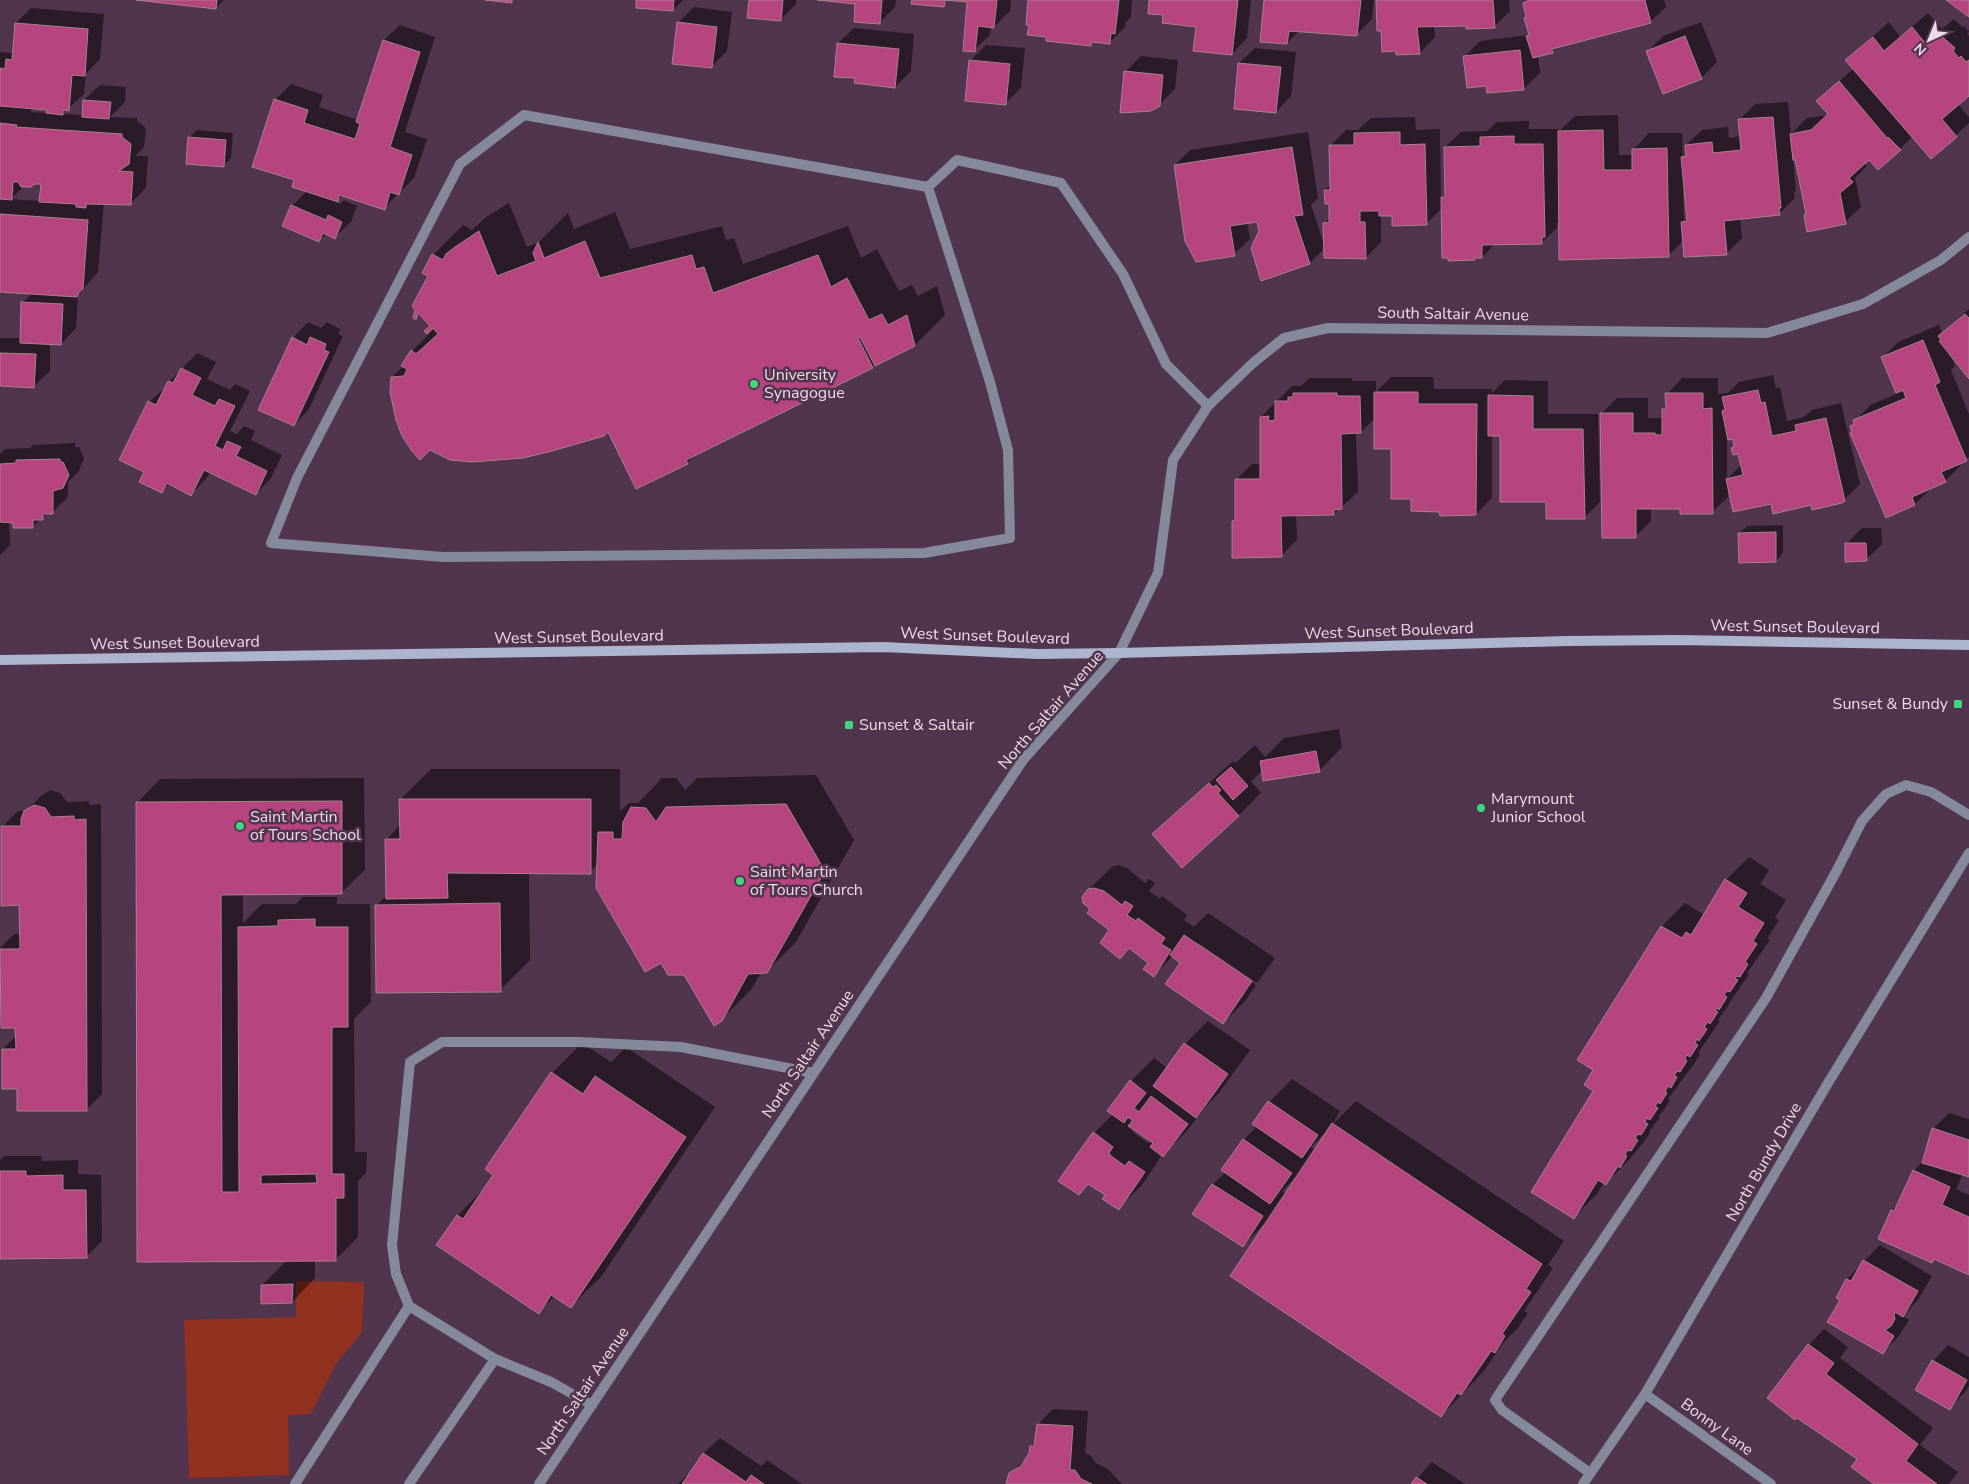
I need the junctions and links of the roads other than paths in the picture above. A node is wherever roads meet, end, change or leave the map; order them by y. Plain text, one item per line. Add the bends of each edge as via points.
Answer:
1 (928, 187) junction
2 (1969, 237) edge
3 (1208, 406) junction
4 (1969, 645) edge
5 (1118, 654) junction
6 (0, 660) edge
7 (1969, 815) edge
8 (1969, 853) edge
9 (813, 1073) junction
10 (409, 1306) junction
11 (495, 1359) junction
12 (1645, 1394) junction
13 (592, 1405) junction
14 (1590, 1474) junction
15 (295, 1484) edge
16 (409, 1484) edge
17 (539, 1484) edge
18 (1583, 1484) edge
19 (1771, 1484) edge

1 - 1 street via 990,382 1008,450 1010,538 924,553 463,557 271,543 297,478 460,164 524,115
1 - 3 street via 957,160 1060,183 1123,274 1166,364
2 - 3 street, South Saltair Avenue via 1941,260 1863,304 1768,333 1328,328 1284,338
3 - 5 street, South Saltair Avenue via 1173,460 1158,573
4 - 5 main road, West Sunset Boulevard via 1567,640
5 - 6 main road, West Sunset Boulevard via 883,647
5 - 9 street, North Saltair Avenue via 1023,760
7 - 14 street via 1931,792 1906,784 1886,794 1862,821 1766,998 1495,1400 1502,1410
8 - 12 street, North Bundy Drive via 1828,1083
9 - 10 street via 681,1047 578,1042 442,1042 410,1062 392,1244 396,1274
9 - 13 street, North Saltair Avenue
10 - 11 street
10 - 15 street
11 - 13 street via 552,1382
11 - 16 street
12 - 14 street, North Bundy Drive
12 - 19 street, Bonny Lane
13 - 17 street, North Saltair Avenue
14 - 18 street, North Bundy Drive

